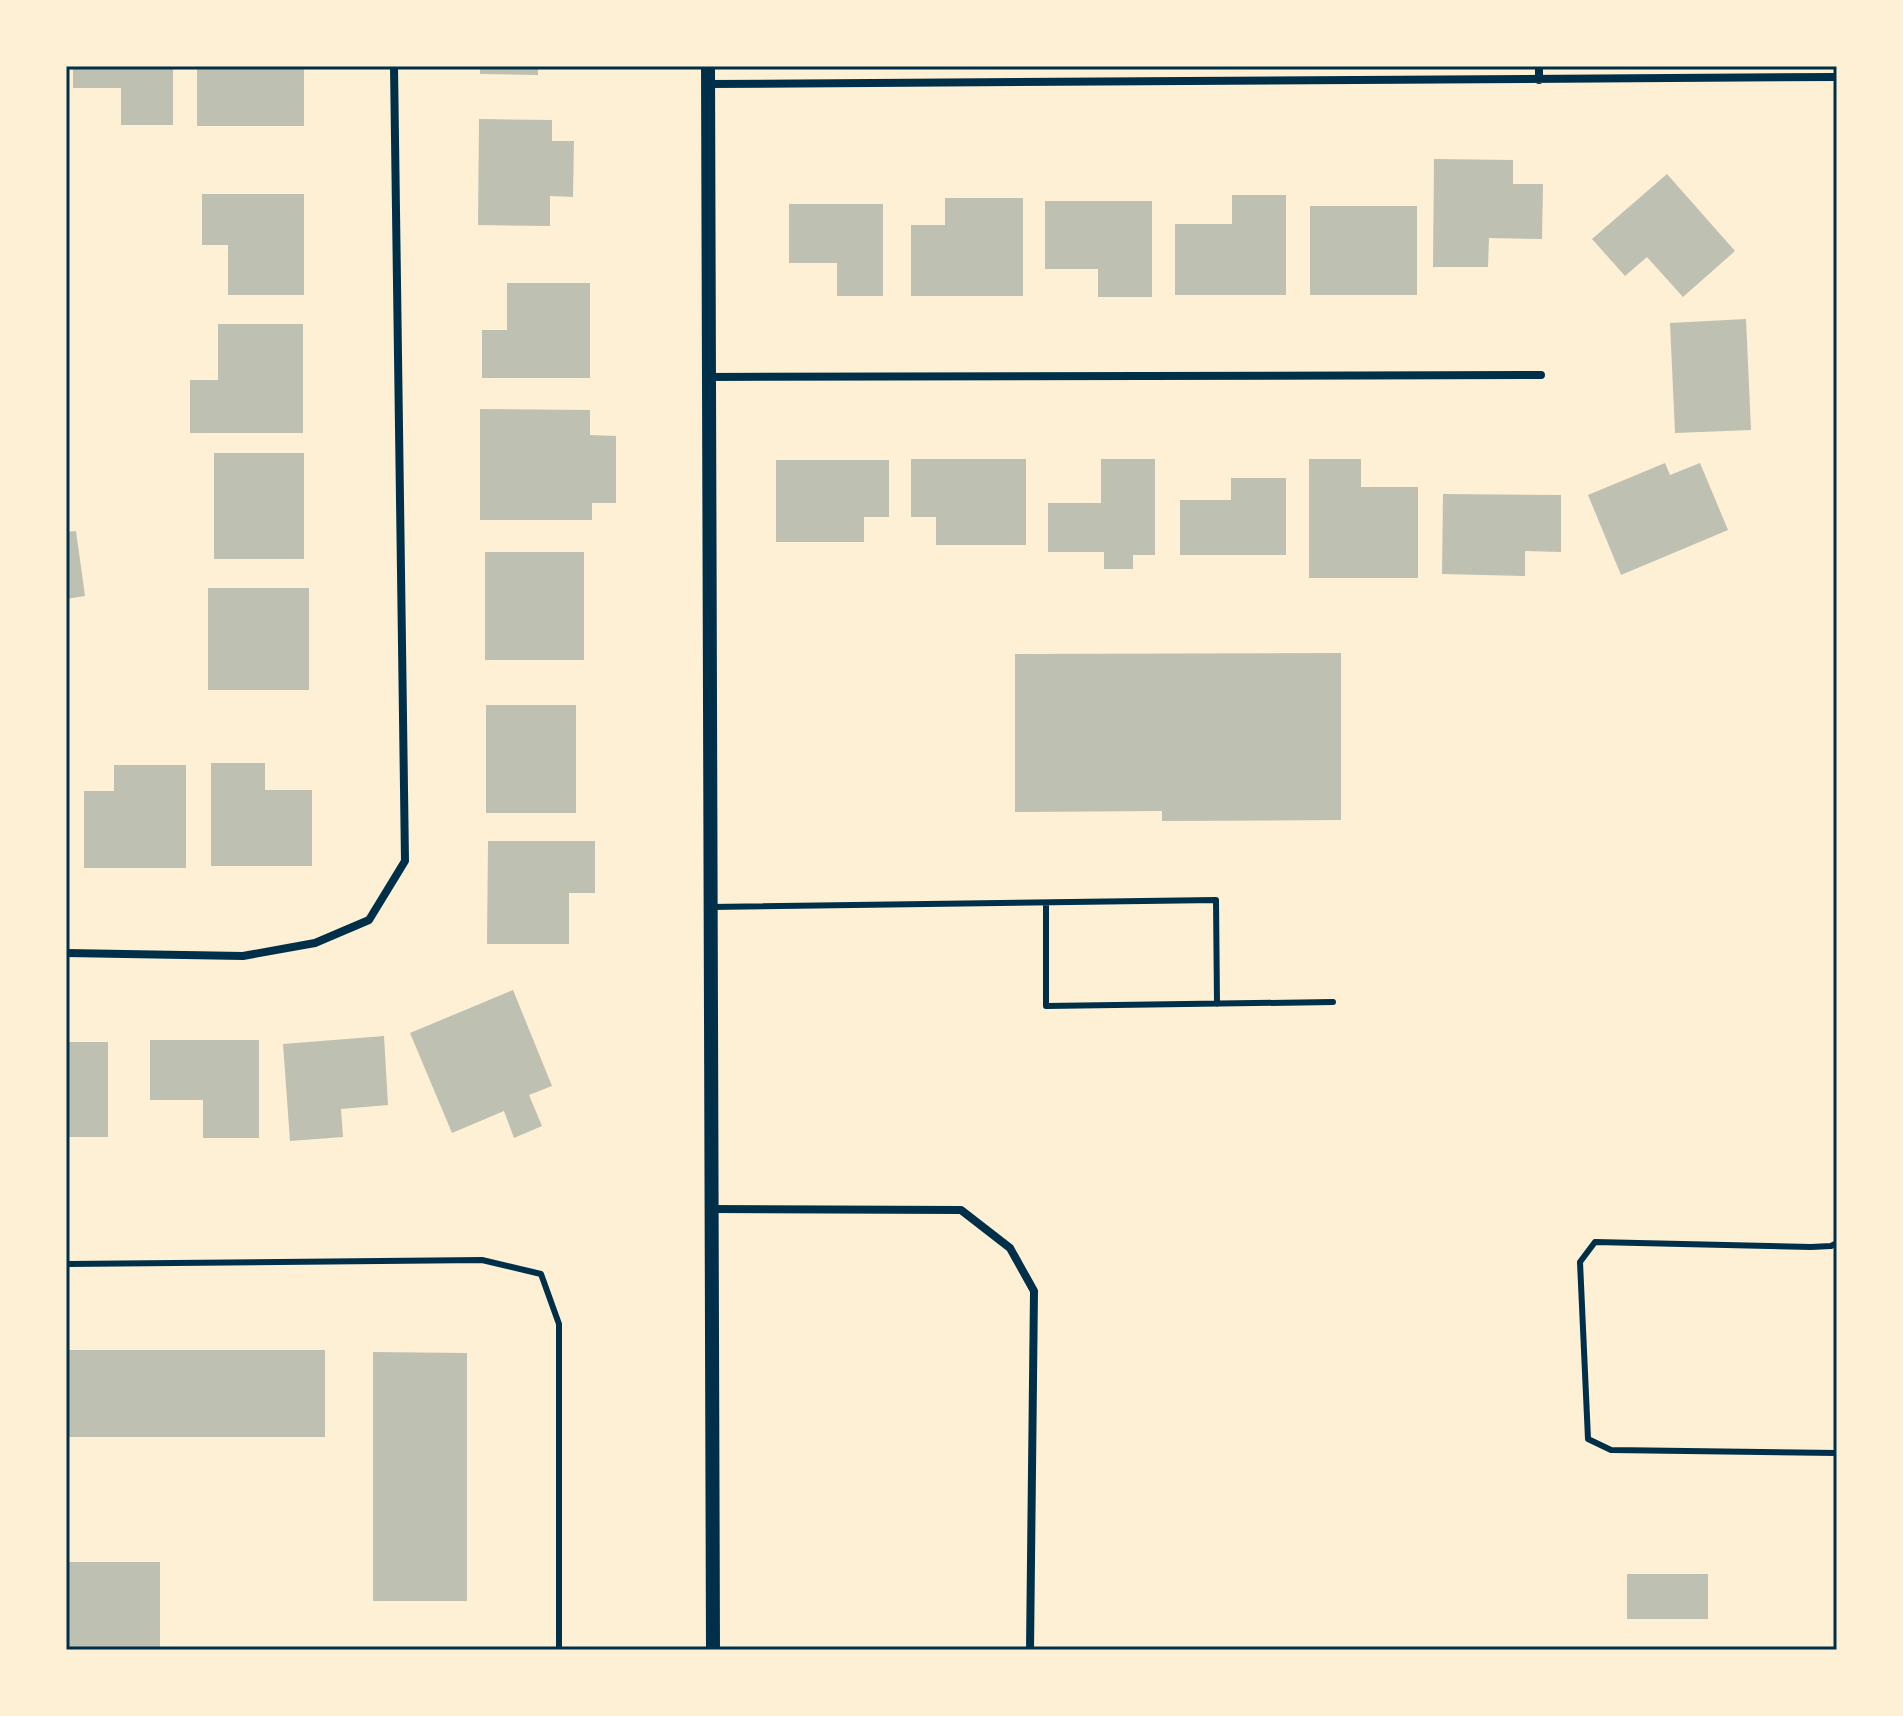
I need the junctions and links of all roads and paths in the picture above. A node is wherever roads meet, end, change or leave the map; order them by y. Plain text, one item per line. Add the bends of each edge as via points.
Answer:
1 (394, 66) edge
2 (708, 66) edge
3 (1539, 66) edge
4 (1837, 77) edge
5 (1539, 80) junction
6 (708, 84) junction
7 (1541, 375) dead end
8 (708, 377) junction
9 (1046, 903) junction
10 (711, 907) junction
11 (66, 953) edge
12 (1333, 1002) dead end
13 (1217, 1004) junction
14 (711, 1209) junction
15 (1837, 1243) edge
16 (66, 1264) edge
17 (1837, 1453) edge
18 (559, 1650) edge
19 (713, 1650) edge
20 (1030, 1650) edge

1 - 11 street via 405,861 369,920 315,943 243,956
2 - 6 street
3 - 5 street
4 - 5 street
5 - 6 street
6 - 8 street
7 - 8 street
8 - 10 street
9 - 10 lane
9 - 13 lane via 1046,1006
9 - 13 lane via 1216,900
10 - 14 street
12 - 13 lane
14 - 19 street
14 - 20 street via 961,1210 1010,1248 1034,1291
15 - 17 lane via 1811,1247 1595,1242 1580,1262 1588,1439 1611,1450
16 - 18 lane via 482,1260 541,1274 559,1324

